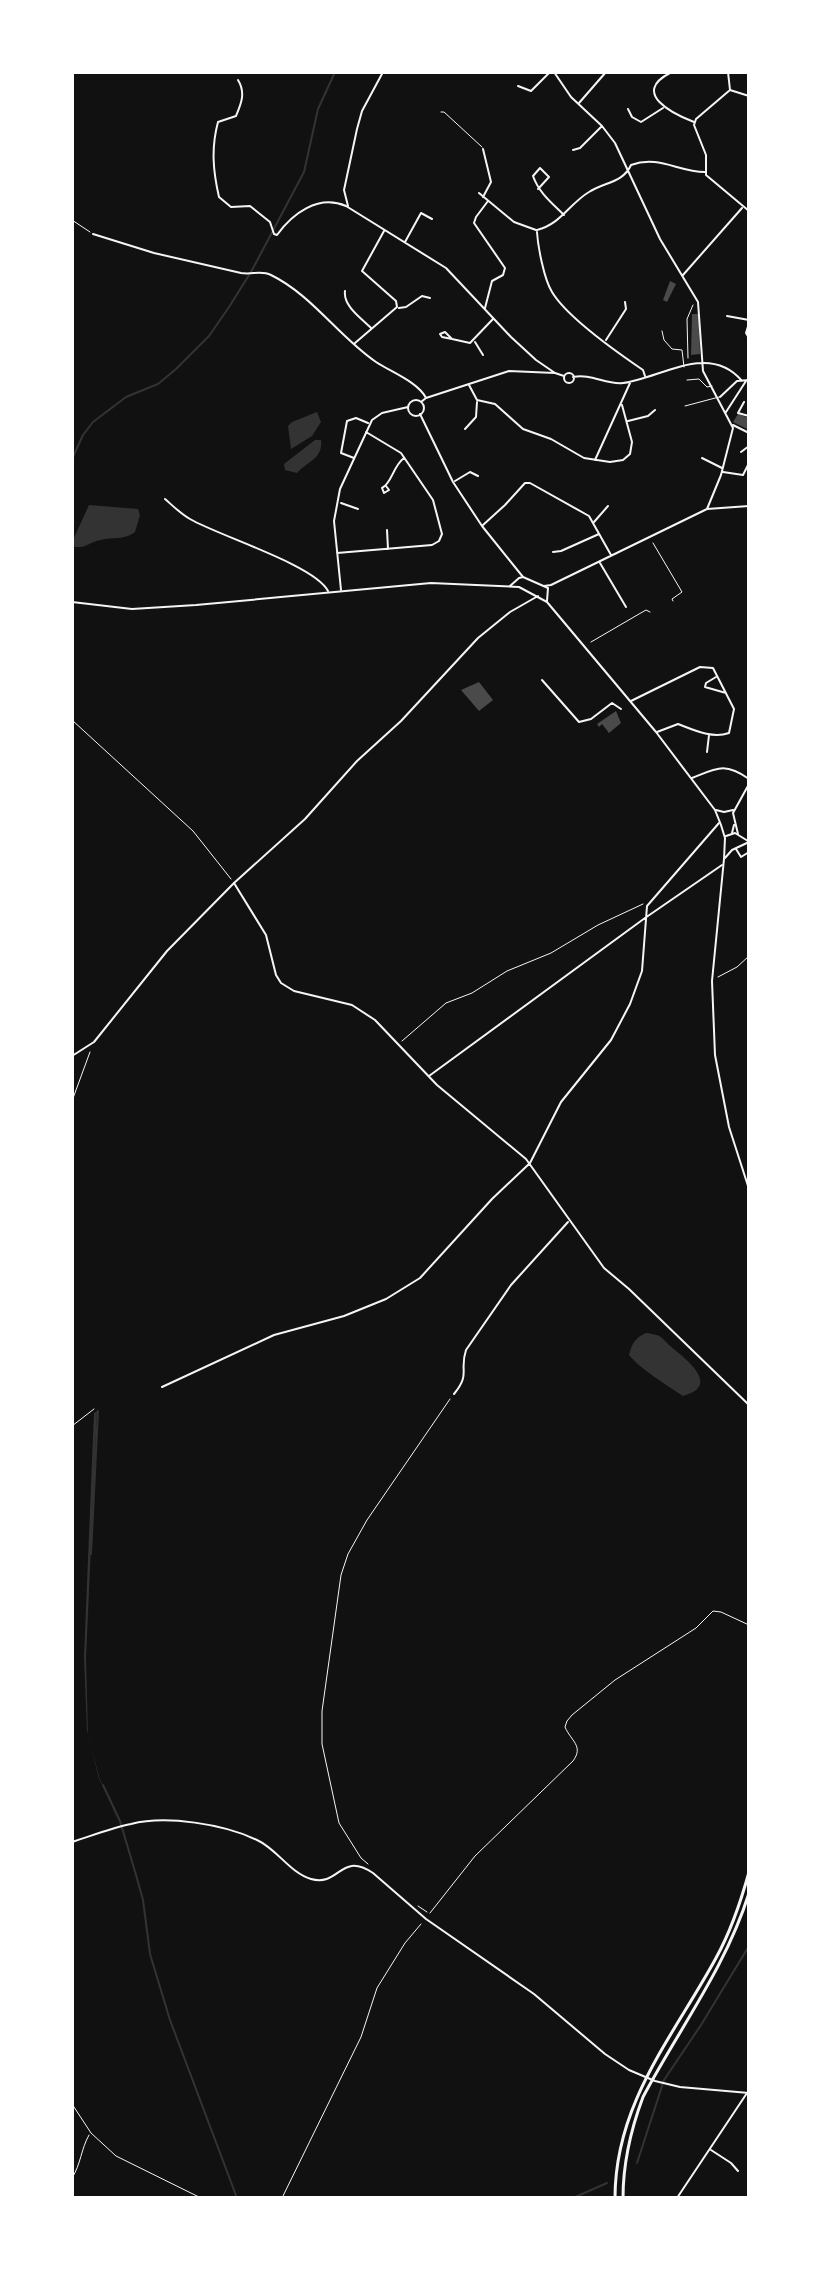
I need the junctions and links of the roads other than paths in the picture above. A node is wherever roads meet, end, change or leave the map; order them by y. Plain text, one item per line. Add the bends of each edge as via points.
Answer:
1 (383, 72) edge
2 (552, 72) edge
3 (606, 72) edge
4 (728, 72) edge
5 (670, 73) edge
6 (238, 80) dead end
7 (518, 86) dead end
8 (730, 90) junction
9 (749, 96) edge
10 (578, 104) junction
11 (663, 108) junction
12 (628, 109) dead end
13 (441, 112) dead end
14 (694, 122) junction
15 (602, 126) junction
16 (483, 149) joint
17 (573, 150) dead end
18 (628, 172) junction
19 (705, 172) junction
20 (538, 189) junction
21 (479, 193) dead end
22 (483, 197) junction
23 (488, 201) junction
24 (743, 207) junction
25 (351, 211) junction
26 (749, 211) edge
27 (564, 215) junction
28 (432, 219) dead end
29 (384, 230) junction
30 (537, 230) junction
31 (93, 234) road end
32 (405, 242) junction
33 (682, 276) junction
34 (345, 291) dead end
35 (430, 298) dead end
36 (625, 302) dead end
37 (397, 307) junction
38 (485, 308) junction
39 (727, 316) dead end
40 (493, 319) junction
41 (749, 321) edge
42 (372, 329) junction
43 (662, 331) dead end
44 (749, 338) edge
45 (452, 339) dead end
46 (474, 340) junction
47 (606, 341) junction
48 (355, 343) junction
49 (483, 355) dead end
50 (702, 364) junction
51 (686, 366) junction
52 (555, 373) junction
53 (564, 376) junction
54 (645, 376) junction
55 (573, 377) junction
56 (687, 380) dead end
57 (746, 380) edge
58 (629, 382) junction
59 (469, 385) junction
60 (712, 386) junction
61 (719, 397) junction
62 (426, 398) junction
63 (476, 399) junction
64 (421, 402) junction
65 (744, 402) dead end
66 (622, 405) junction
67 (685, 406) dead end
68 (408, 407) junction
69 (655, 410) dead end
70 (725, 412) junction
71 (420, 414) junction
72 (749, 416) edge
73 (627, 422) junction
74 (369, 424) junction
75 (732, 426) junction
76 (465, 429) dead end
77 (366, 432) junction
78 (749, 433) edge
79 (749, 446) edge
80 (741, 452) dead end
81 (405, 458) junction
82 (702, 458) dead end
83 (354, 459) junction
84 (595, 460) junction
85 (749, 463) edge
86 (722, 470) junction
87 (478, 476) dead end
88 (453, 482) junction
89 (386, 486) dead end
90 (165, 499) dead end
91 (338, 502) junction
92 (608, 506) dead end
93 (749, 506) edge
94 (358, 509) dead end
95 (707, 509) junction
96 (593, 522) junction
97 (482, 526) junction
98 (387, 530) dead end
99 (599, 534) junction
100 (388, 549) junction
101 (553, 552) dead end
102 (337, 553) junction
103 (612, 556) junction
104 (600, 562) junction
105 (520, 579) junction
106 (509, 587) junction
107 (519, 587) junction
108 (550, 587) junction
109 (341, 590) junction
110 (328, 591) junction
111 (531, 592) junction
112 (538, 596) junction
113 (547, 597) junction
114 (542, 599) junction
115 (528, 601) junction
116 (72, 602) edge
117 (547, 602) junction
118 (626, 607) dead end
119 (650, 612) dead end
120 (591, 642) dead end
121 (718, 676) junction
122 (542, 680) dead end
123 (727, 693) junction
124 (631, 701) junction
125 (621, 709) dead end
126 (656, 732) junction
127 (709, 734) junction
128 (707, 752) dead end
129 (691, 778) junction
130 (749, 779) edge
131 (749, 784) edge
132 (714, 808) junction
133 (734, 810) junction
134 (721, 824) junction
135 (735, 824) junction
136 (731, 833) junction
137 (739, 836) junction
138 (725, 838) junction
139 (749, 842) edge
140 (725, 845) junction
141 (741, 845) junction
142 (734, 850) junction
143 (749, 852) edge
144 (724, 859) junction
145 (723, 864) junction
146 (234, 883) junction
147 (645, 918) junction
148 (72, 1056) edge
149 (429, 1076) junction
150 (530, 1163) junction
151 (749, 1189) edge
152 (569, 1221) junction
153 (162, 1387) dead end
154 (454, 1394) road end
155 (749, 1405) edge
156 (72, 1842) edge
157 (749, 1872) edge
158 (749, 1893) edge
159 (748, 2092) edge
160 (710, 2149) junction
161 (738, 2171) dead end
162 (615, 2198) edge
163 (623, 2198) edge
164 (677, 2198) edge

1 - 25 street via 357,129 344,190
2 - 7 street via 531,91
2 - 10 street
3 - 10 street
4 - 8 street
5 - 11 street via 654,89
6 - 25 street via 243,93 236,116 218,122 214,135 219,197 231,207 250,206 277,235 293,216 311,207 335,202
8 - 9 street
8 - 14 street
10 - 15 street
11 - 12 street via 641,122
11 - 14 street
13 - 16 street
14 - 19 street via 706,155
15 - 17 street
15 - 18 street
16 - 22 street via 491,182
18 - 19 street via 631,165 651,161
18 - 27 street via 588,192
18 - 33 street
19 - 24 street
20 - 20 street via 549,177 540,168 533,176
20 - 27 street
21 - 22 street
22 - 23 street
23 - 30 street via 514,222
23 - 38 street via 474,223 505,268 492,281
24 - 26 street
24 - 33 street
25 - 29 street
27 - 30 street
28 - 32 street via 420,211
29 - 32 street
29 - 37 street via 362,271
30 - 47 street via 553,293
31 - 48 street via 154,253 272,275
32 - 38 street via 446,268
33 - 50 street via 700,310
34 - 42 street via 348,304
35 - 37 street via 422,296
36 - 47 street
37 - 42 street
38 - 40 street
39 - 41 street
40 - 46 street
40 - 52 street
41 - 44 street
42 - 48 street
43 - 51 street via 672,349 682,350
45 - 46 street
46 - 49 street
47 - 54 street
48 - 62 street
50 - 51 street
50 - 57 street via 716,363
50 - 60 street
51 - 54 street
52 - 53 street
52 - 59 street via 515,371
53 - 55 street
53 - 55 street via 568,383
54 - 58 street
55 - 58 street
56 - 60 street
57 - 61 street
57 - 70 street
58 - 66 street
59 - 62 street
59 - 63 street
60 - 61 street
61 - 67 street
61 - 70 street
62 - 64 street
63 - 76 street via 476,417
63 - 84 street via 499,406 523,429
64 - 68 street via 412,401
64 - 71 street
65 - 72 street via 738,413
66 - 73 street
66 - 84 street
68 - 71 street via 411,414
68 - 74 street via 382,413
69 - 73 street
70 - 75 street
71 - 88 street
73 - 84 street via 630,454 619,461
74 - 77 street
74 - 83 street via 356,418 347,421 341,453
75 - 78 street
75 - 86 street
77 - 81 street
77 - 83 street
79 - 80 street
81 - 89 street via 394,467
81 - 100 street via 433,500 442,534 432,545
82 - 86 street
83 - 91 street
85 - 86 street via 743,475
86 - 95 street
87 - 88 street via 470,472
88 - 97 street
90 - 110 street via 186,517 294,567
91 - 94 street
91 - 102 street
92 - 96 street
93 - 95 street
95 - 103 street
96 - 97 street via 525,483
96 - 99 street
97 - 105 street
98 - 100 street
99 - 101 street
99 - 103 street
100 - 102 street
102 - 109 street
103 - 104 street
104 - 108 street
104 - 118 street
105 - 106 street
105 - 107 street
105 - 108 street
106 - 107 street
106 - 109 street via 431,583
107 - 111 street
108 - 113 street
109 - 110 street
110 - 116 street via 132,609
111 - 112 street
111 - 115 street
112 - 114 street
112 - 115 street
113 - 114 street
113 - 117 street
114 - 117 street
115 - 146 street via 478,638 305,819
117 - 124 street
119 - 120 street
121 - 123 street
121 - 123 street via 705,687
121 - 124 street via 704,665
122 - 125 street via 579,722 612,703
123 - 127 street via 734,709 731,731 724,736
124 - 126 street
126 - 127 street via 678,724
126 - 129 street
127 - 128 street
129 - 130 street via 729,767
129 - 132 street
131 - 133 street
132 - 133 street
132 - 134 street
133 - 135 street
134 - 136 street
134 - 138 street
134 - 147 street via 647,906
135 - 136 street
135 - 137 street
136 - 137 street
136 - 138 street
137 - 139 street
137 - 141 street
138 - 140 street
139 - 141 street
140 - 142 street
140 - 144 street
141 - 142 street
142 - 143 street via 741,857
142 - 144 street
144 - 145 street
145 - 147 street
145 - 151 street via 712,981 715,1055 729,1127
146 - 148 street via 167,951 94,1042
146 - 149 street via 266,935 281,983 352,1005 375,1020
147 - 149 street
147 - 150 street via 644,963 630,1004 605,1049 557,1108
149 - 150 street
150 - 152 street
150 - 153 street via 400,1293 344,1316 274,1335
152 - 154 street via 511,1285 466,1350 464,1379
152 - 155 street via 604,1268
156 - 159 street via 159,1820 259,1840 308,1878 321,1880 357,1865 629,2070 669,2085
157 - 162 highway via 730,1930 627,2119
158 - 163 highway via 722,1960 643,2097 625,2162
159 - 160 street
160 - 161 street
160 - 164 street

